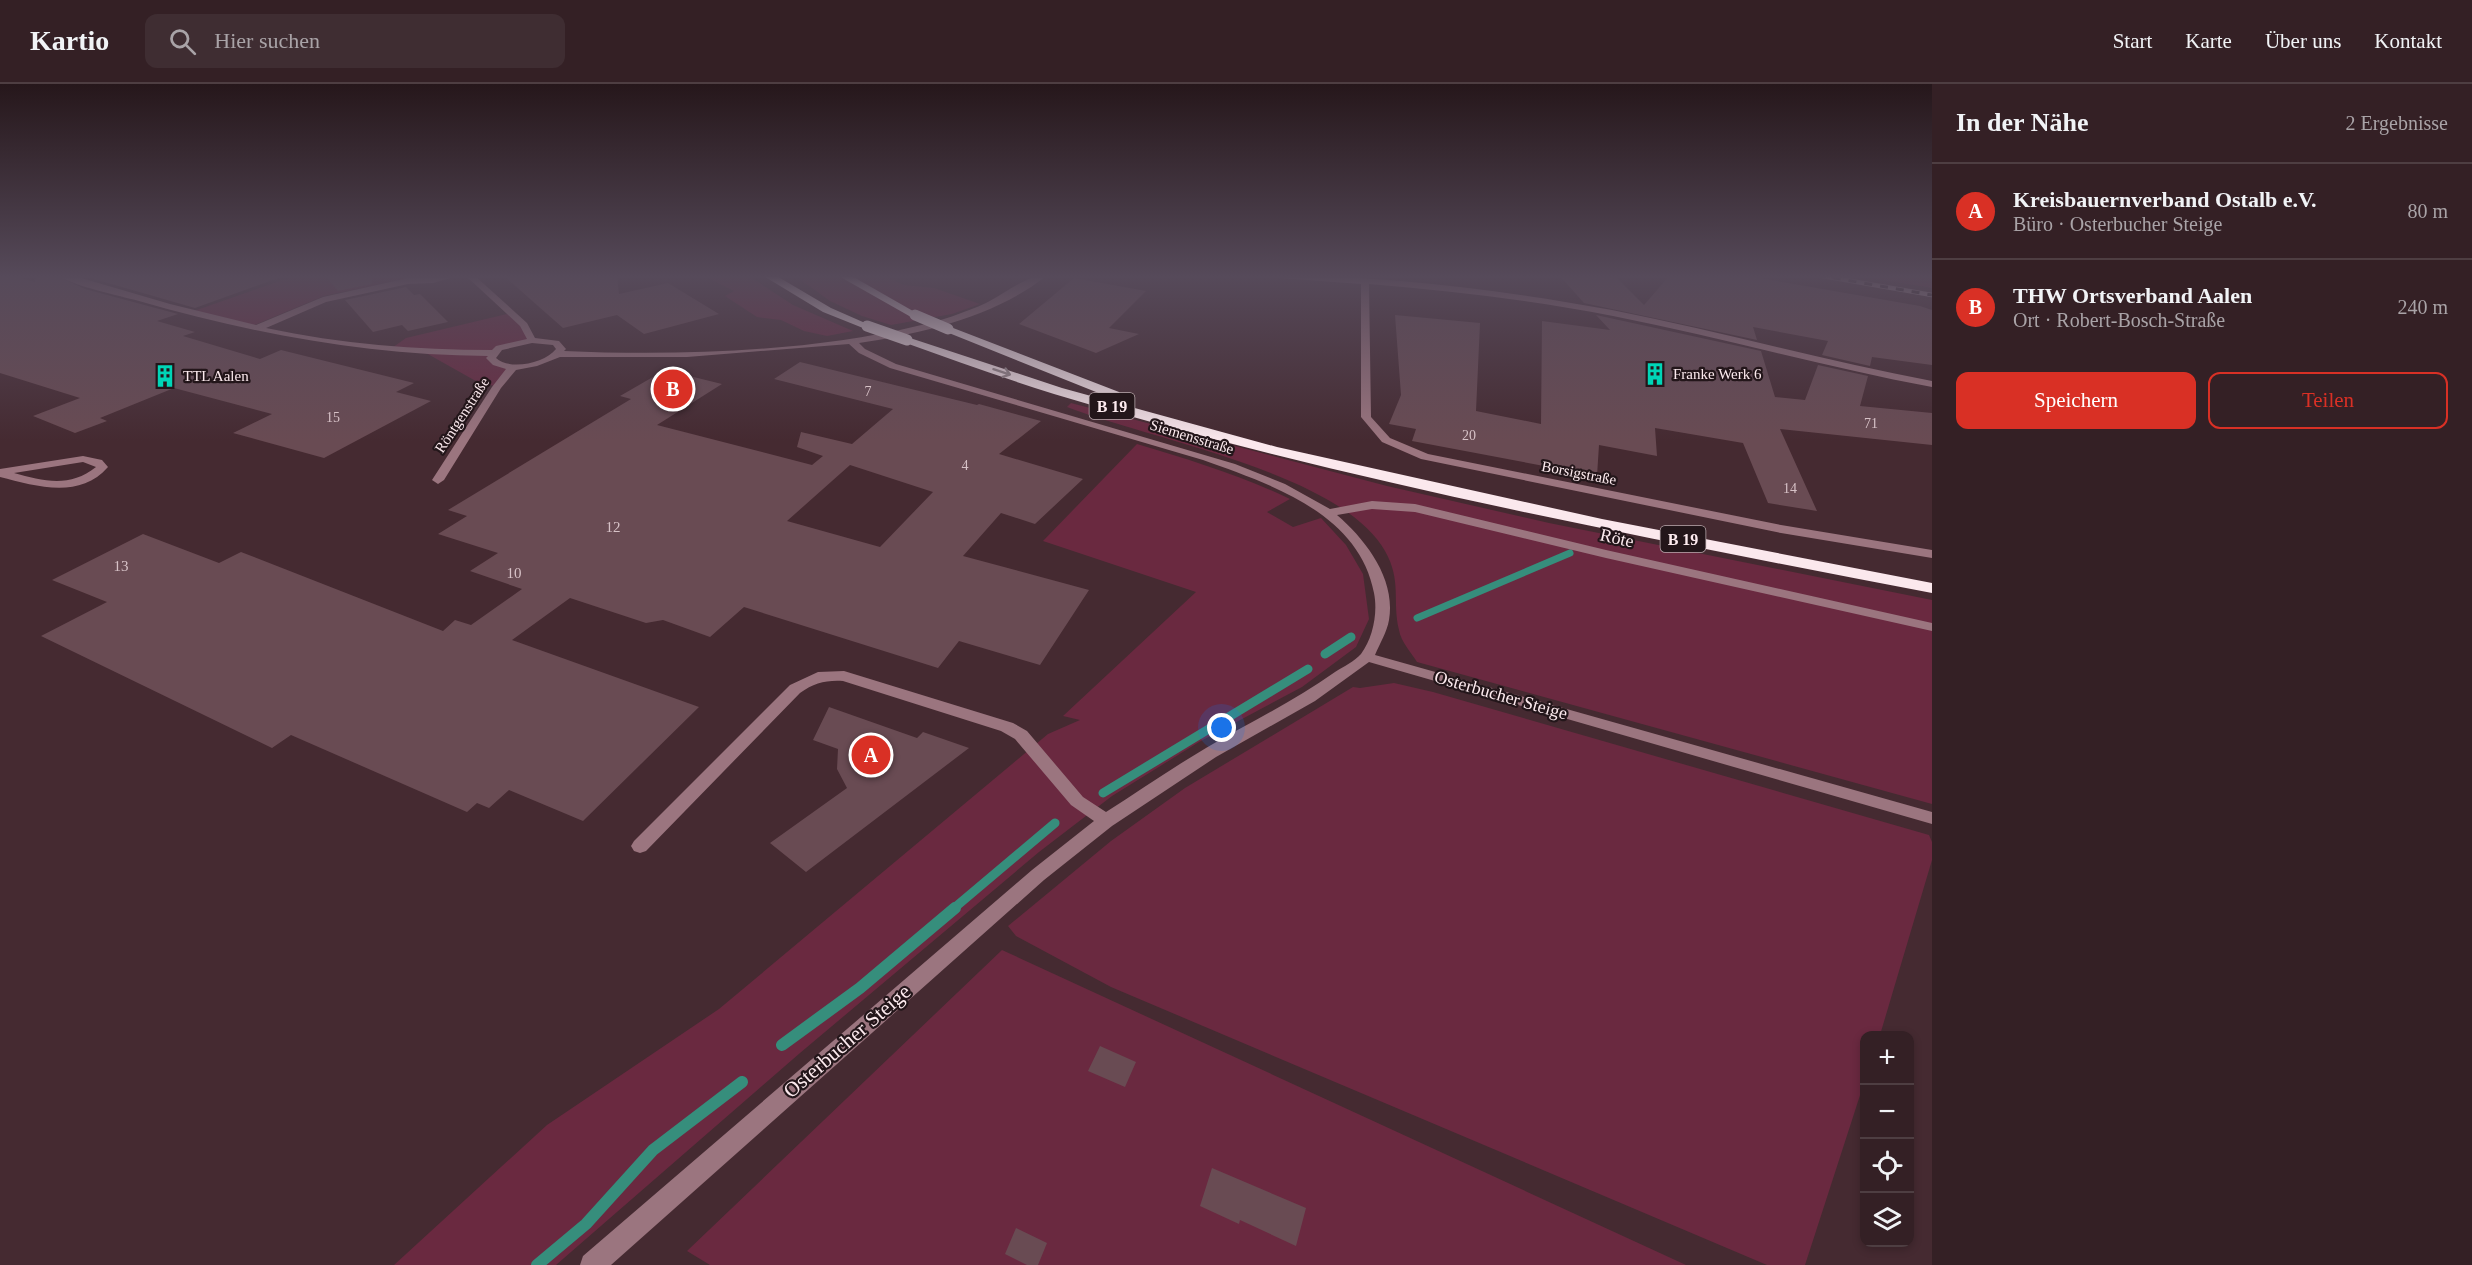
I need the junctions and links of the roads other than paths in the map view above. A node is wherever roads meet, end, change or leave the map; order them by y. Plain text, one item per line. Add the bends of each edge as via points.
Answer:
1 (261, 330) edge
2 (527, 330) edge
3 (879, 330) edge
4 (907, 330) edge
5 (951, 330) edge
6 (1365, 330) edge
7 (1683, 330) edge
8 (532, 340) junction
9 (852, 341) junction
10 (493, 353) junction
11 (558, 354) junction
12 (513, 367) junction
13 (1932, 384) edge
14 (1320, 460) junction
15 (0, 473) edge
16 (438, 480) dead end
17 (1328, 513) junction
18 (1932, 554) edge
19 (1932, 588) edge
20 (1932, 627) edge
21 (1367, 657) junction
22 (1932, 818) edge
23 (1106, 821) junction
24 (640, 846) dead end
25 (592, 1265) edge

1 - 10 street via 364,348
2 - 8 street
3 -> 14 highway, B 19, bridge via 1100,403
4 - 9 street
5 - 14 highway, B 19, bridge via 1098,390
6 - 18 street, Borsigstraße via 1366,417 1386,440 1425,457 1781,529
7 - 13 street
8 - 10 street via 508,344
8 - 11 street via 556,343 561,348
9 - 11 street via 676,356
9 - 17 street, Siemensstraße via 877,358 914,373 1252,473
10 - 12 street via 494,362
11 - 12 street via 540,364
12 - 16 street, Röntgenstraße
14 - 19 highway, B 19 via 1596,521
15 - 15 street via 56,487 94,476 102,467 98,462 83,459
17 - 20 street, Röte via 1372,505 1415,508
17 - 21 street, Siemensstraße via 1351,534 1369,559 1381,589 1381,622
21 - 22 street, Osterbucher Steige
21 - 23 street, Osterbucher Steige via 1310,697 1210,753
23 - 24 street via 1077,801 1021,735 1007,727 844,676 825,675 795,689
23 - 25 street, Osterbucher Steige via 1038,875

